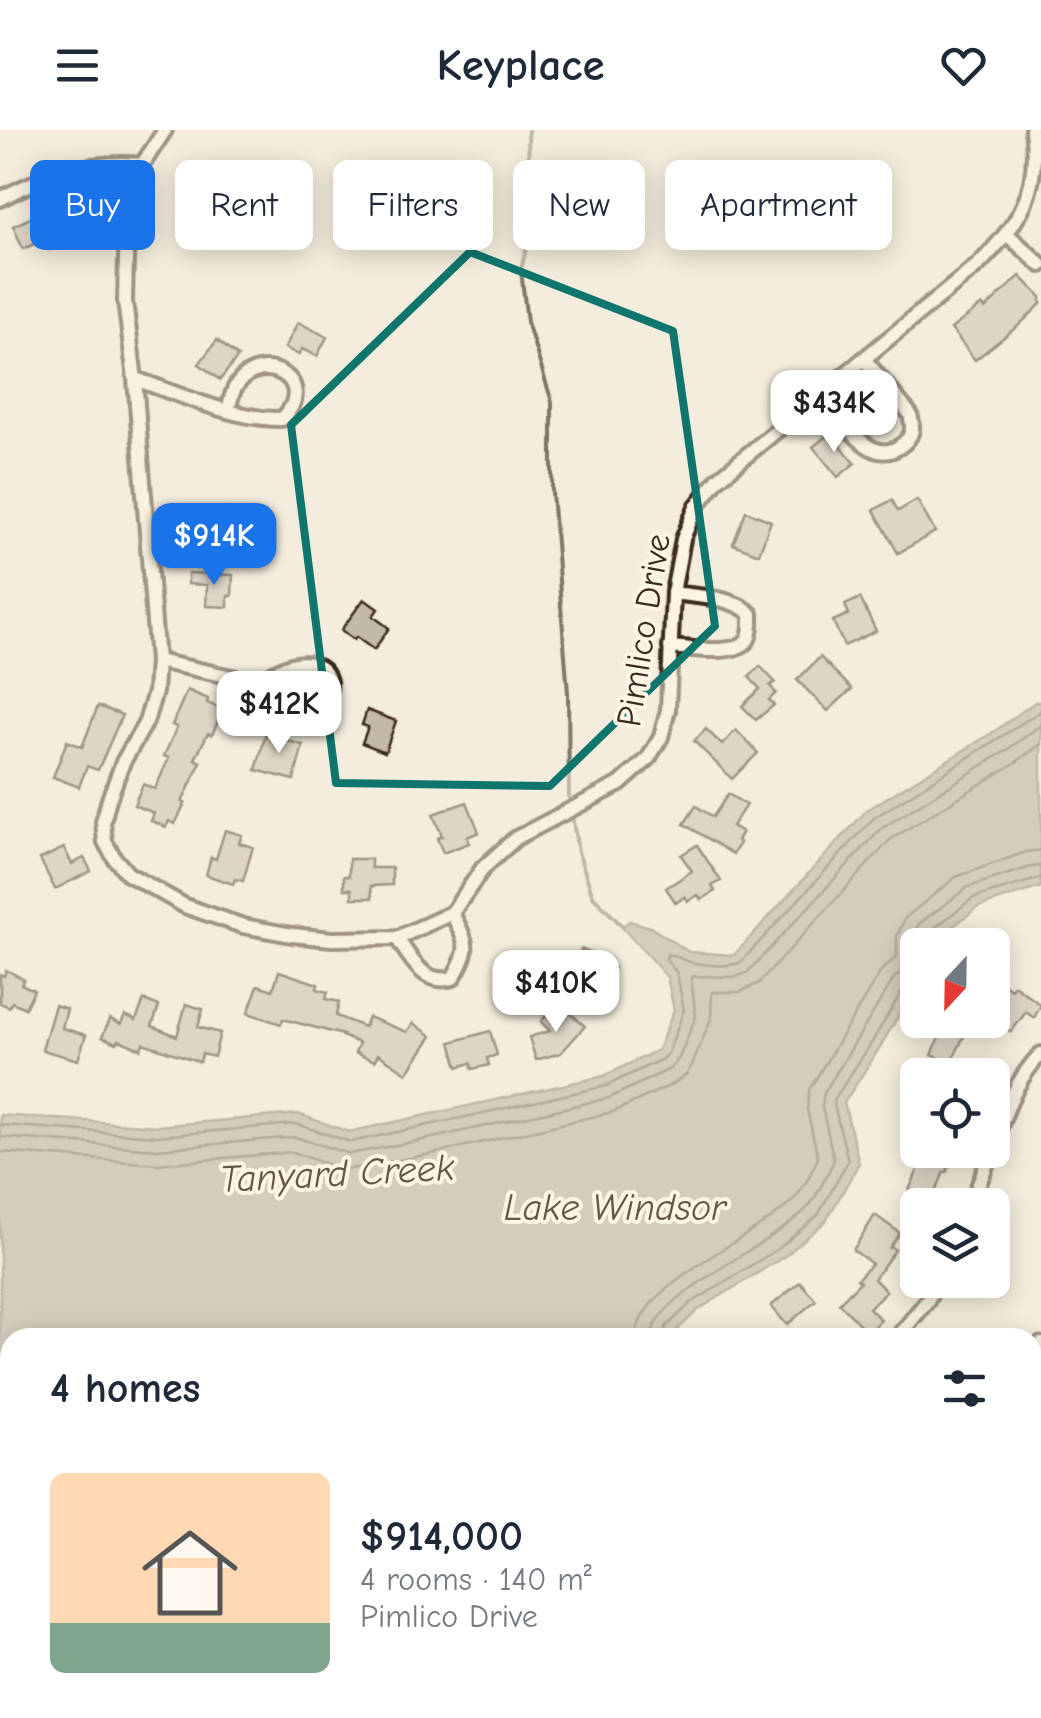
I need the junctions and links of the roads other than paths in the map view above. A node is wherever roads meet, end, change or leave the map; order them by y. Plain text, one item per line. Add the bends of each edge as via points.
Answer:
1 (165, 130) edge
2 (1032, 130) edge
3 (145, 160) edge
4 (30, 185) edge
5 (0, 199) edge
6 (1008, 235) junction
7 (126, 250) edge
8 (1041, 265) edge
9 (865, 360) junction
10 (134, 379) junction
11 (822, 393) junction
12 (228, 410) junction
13 (672, 593) junction
14 (670, 647) junction
15 (157, 661) junction
16 (254, 685) junction
17 (452, 913) junction
18 (397, 938) junction
19 (1041, 1054) edge
20 (1010, 1101) edge
21 (929, 1298) edge
22 (905, 1328) edge

1 - 3 street
2 - 6 street, Pimlico Drive via 1030,195
4 - 5 street
6 - 8 street
6 - 9 street, Pimlico Drive
7 - 10 street
9 - 11 street, Pimlico Drive
9 - 11 street via 910,414 912,435 902,445 889,454 865,445
10 - 12 street
10 - 15 street
11 - 13 street, Pimlico Drive via 718,479 696,507
12 - 12 street via 282,419 293,408 293,384 282,372 264,368 236,386
13 - 14 street, Pimlico Drive
13 - 14 street via 733,602 751,614 751,627 748,639 730,650
14 - 17 street, Pimlico Drive via 668,710 648,760 620,784 516,838 483,868
15 - 16 street
15 - 18 street via 146,722 108,798 103,822 114,860 185,906 243,926 332,939
16 - 16 street via 304,710 322,707 331,680 323,669 296,664
17 - 18 street
17 - 18 street via 466,944 454,978 426,976
19 - 20 street
21 - 22 street

